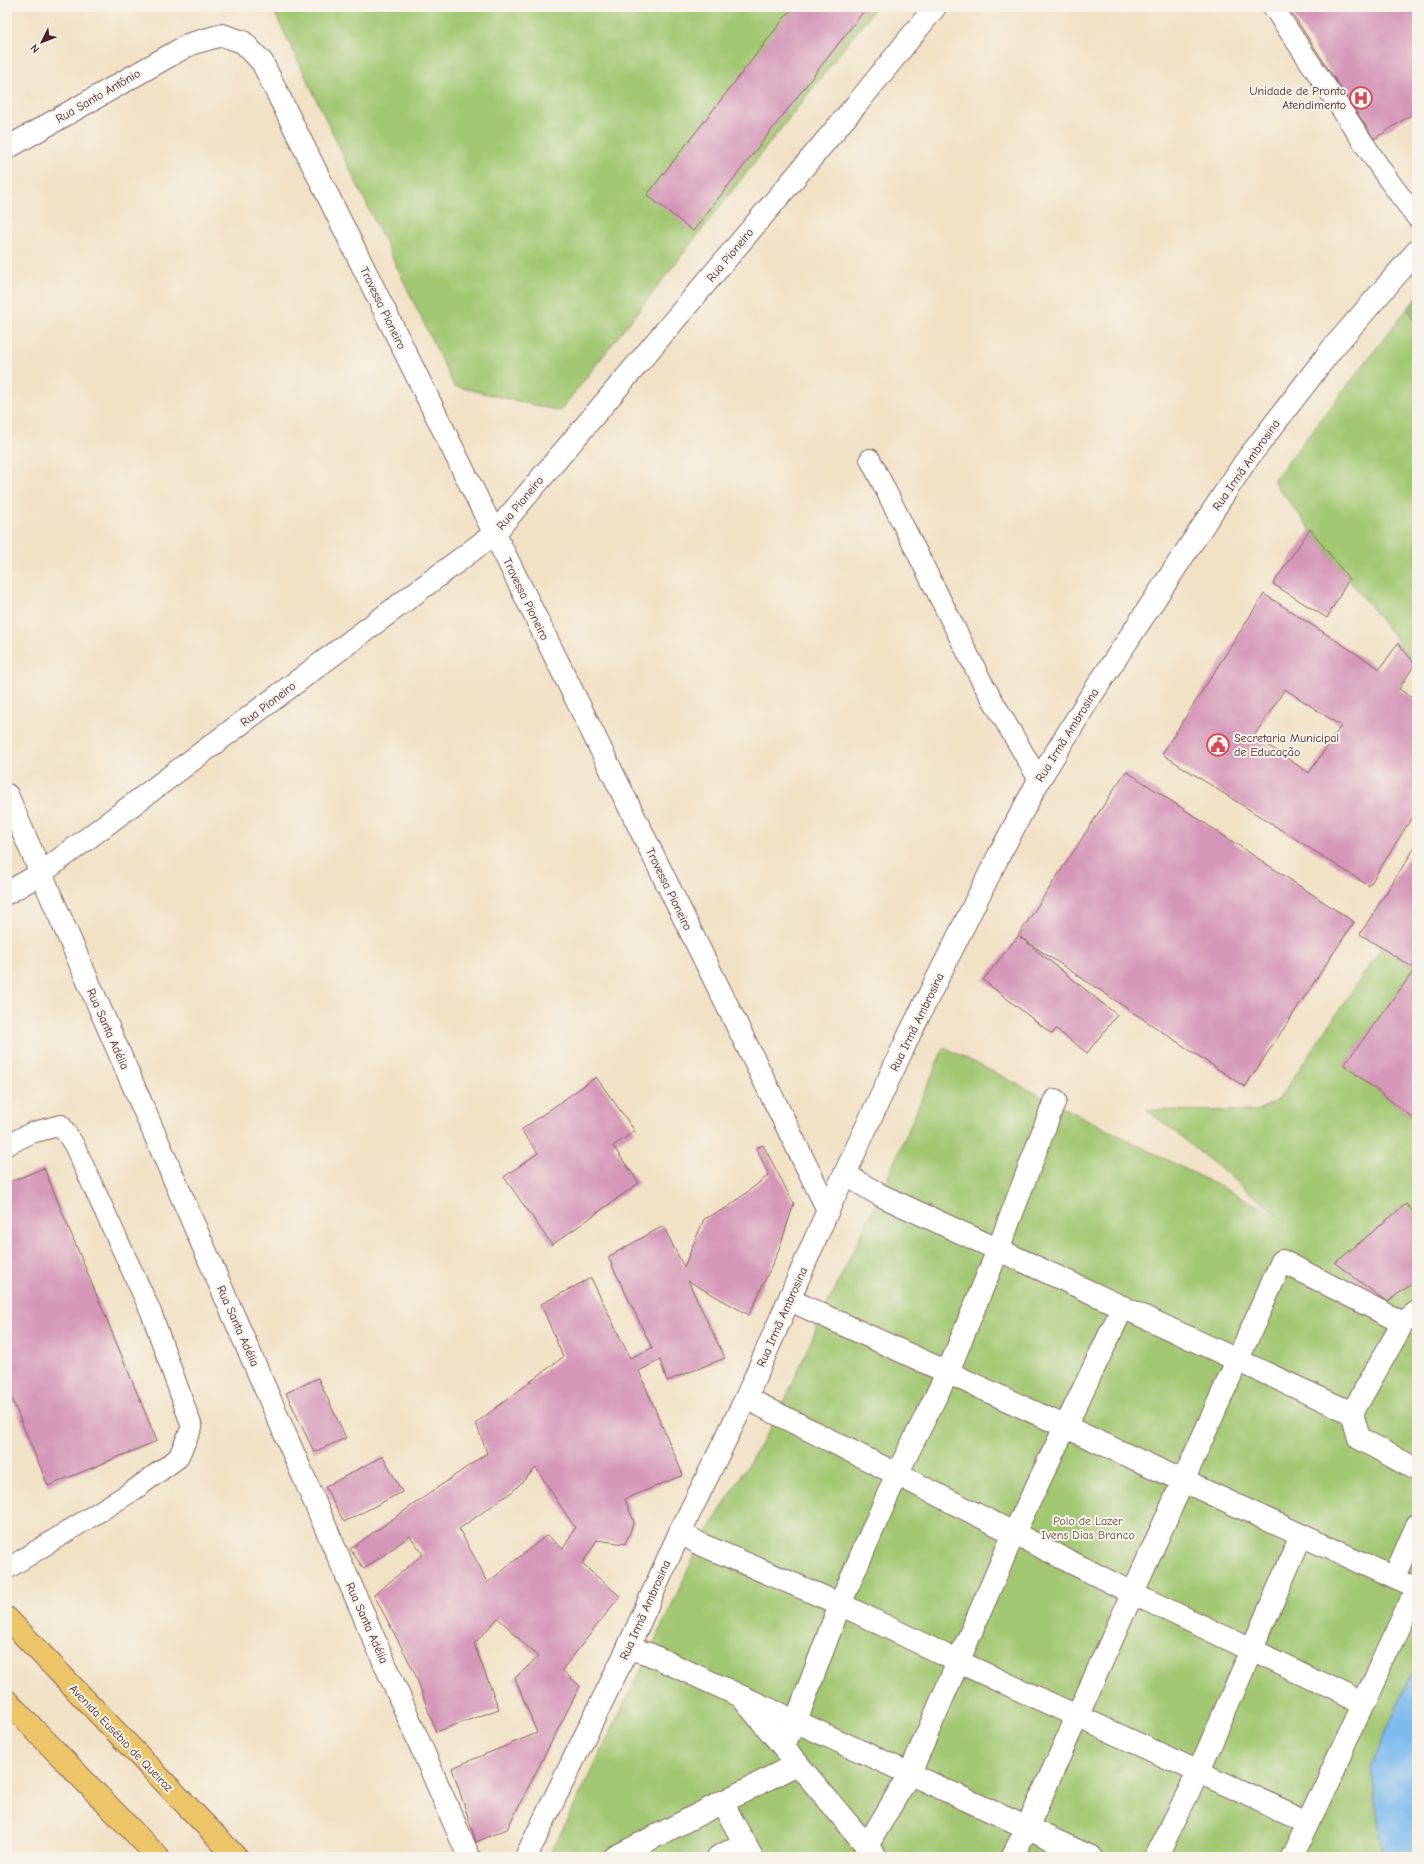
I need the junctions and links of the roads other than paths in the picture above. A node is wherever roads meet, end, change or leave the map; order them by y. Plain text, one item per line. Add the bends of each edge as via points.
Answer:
1 (935, 7) edge
2 (1273, 7) edge
3 (190, 44) joint
4 (7, 148) edge
5 (1417, 218) edge
6 (1417, 251) edge
7 (870, 459) dead end
8 (494, 534) junction
9 (1039, 780) junction
10 (7, 795) edge
11 (40, 874) junction
12 (7, 893) edge
13 (1055, 1100) dead end
14 (7, 1145) edge
15 (846, 1175) junction
16 (828, 1210) junction
17 (998, 1250) junction
18 (790, 1300) junction
19 (1123, 1307) junction
20 (1410, 1317) edge
21 (1237, 1360) junction
22 (947, 1374) junction
23 (746, 1398) junction
24 (1352, 1413) junction
25 (1066, 1427) junction
26 (1417, 1470) edge
27 (897, 1474) junction
28 (1183, 1481) junction
29 (1417, 1525) edge
30 (680, 1532) junction
31 (1014, 1533) junction
32 (1302, 1536) junction
33 (7, 1569) edge
34 (1394, 1578) junction
35 (1417, 1588) edge
36 (1132, 1593) junction
37 (840, 1604) junction
38 (7, 1618) edge
39 (628, 1648) junction
40 (1253, 1651) junction
41 (959, 1662) junction
42 (741, 1696) junction
43 (7, 1701) edge
44 (1363, 1702) junction
45 (1078, 1715) junction
46 (796, 1721) junction
47 (782, 1746) junction
48 (797, 1764) junction
49 (1199, 1771) junction
50 (910, 1774) junction
51 (722, 1802) junction
52 (1308, 1822) junction
53 (1027, 1828) junction
54 (748, 1850) edge
55 (869, 1854) edge
56 (158, 1857) edge
57 (236, 1857) edge
58 (469, 1857) edge
59 (526, 1857) edge
60 (615, 1857) edge
61 (718, 1857) edge
62 (1012, 1857) edge
63 (1091, 1857) edge
64 (1156, 1857) edge
65 (1292, 1857) edge

1 - 8 street, Rua Pioneiro via 851,112
2 - 5 lane via 1387,178
3 - 4 street, Rua Santo Antônio
3 - 8 street, Travessa Pioneiro via 222,34 243,42 262,62
6 - 9 street, Rua Irmã Ambrosina via 1332,349 1245,462 1087,702
7 - 9 lane via 981,680
8 - 11 street, Rua Pioneiro
8 - 16 street, Travessa Pioneiro
9 - 15 street, Rua Irmã Ambrosina via 911,1031
10 - 11 street, Rua Santa Adélia
11 - 12 street, Rua Pioneiro
11 - 58 street, Rua Santa Adélia
13 - 17 street
14 - 33 lane via 31,1132 61,1125 74,1145 151,1312 192,1427 178,1458 134,1490
15 - 16 street, Rua Irmã Ambrosina
15 - 17 street via 880,1195
16 - 18 street, Rua Irmã Ambrosina
17 - 19 street
17 - 22 street
18 - 22 street
18 - 23 street, Rua Irmã Ambrosina
19 - 21 street
19 - 25 street
20 - 21 street via 1282,1261
20 - 24 street
21 - 24 street
21 - 28 street
22 - 25 street
22 - 27 street
23 - 27 street
23 - 30 street, Rua Irmã Ambrosina
24 - 26 street via 1359,1438
25 - 28 street
25 - 31 street
27 - 31 street
27 - 37 street
28 - 32 street
28 - 36 street
29 - 34 street
30 - 37 street via 700,1544
30 - 39 street, Rua Irmã Ambrosina
31 - 36 street
31 - 41 street
32 - 34 street
32 - 40 street
34 - 35 street
35 - 44 street
36 - 40 street
36 - 45 street
37 - 41 street
37 - 46 street
38 - 57 main road, Avenida Eusébio de Queiroz
39 - 42 street via 649,1654
39 - 59 street, Rua Irmã Ambrosina
40 - 44 street
40 - 49 street
41 - 45 street
41 - 50 street
42 - 46 street
42 - 47 street
43 - 56 main road
44 - 52 street
45 - 49 street
45 - 53 street
46 - 47 street
46 - 50 street
47 - 48 street
48 - 51 street
48 - 55 street
49 - 52 street
49 - 64 street
50 - 53 street
50 - 55 street
51 - 54 street
51 - 60 street
52 - 65 street
53 - 62 street
53 - 63 street
54 - 61 street

